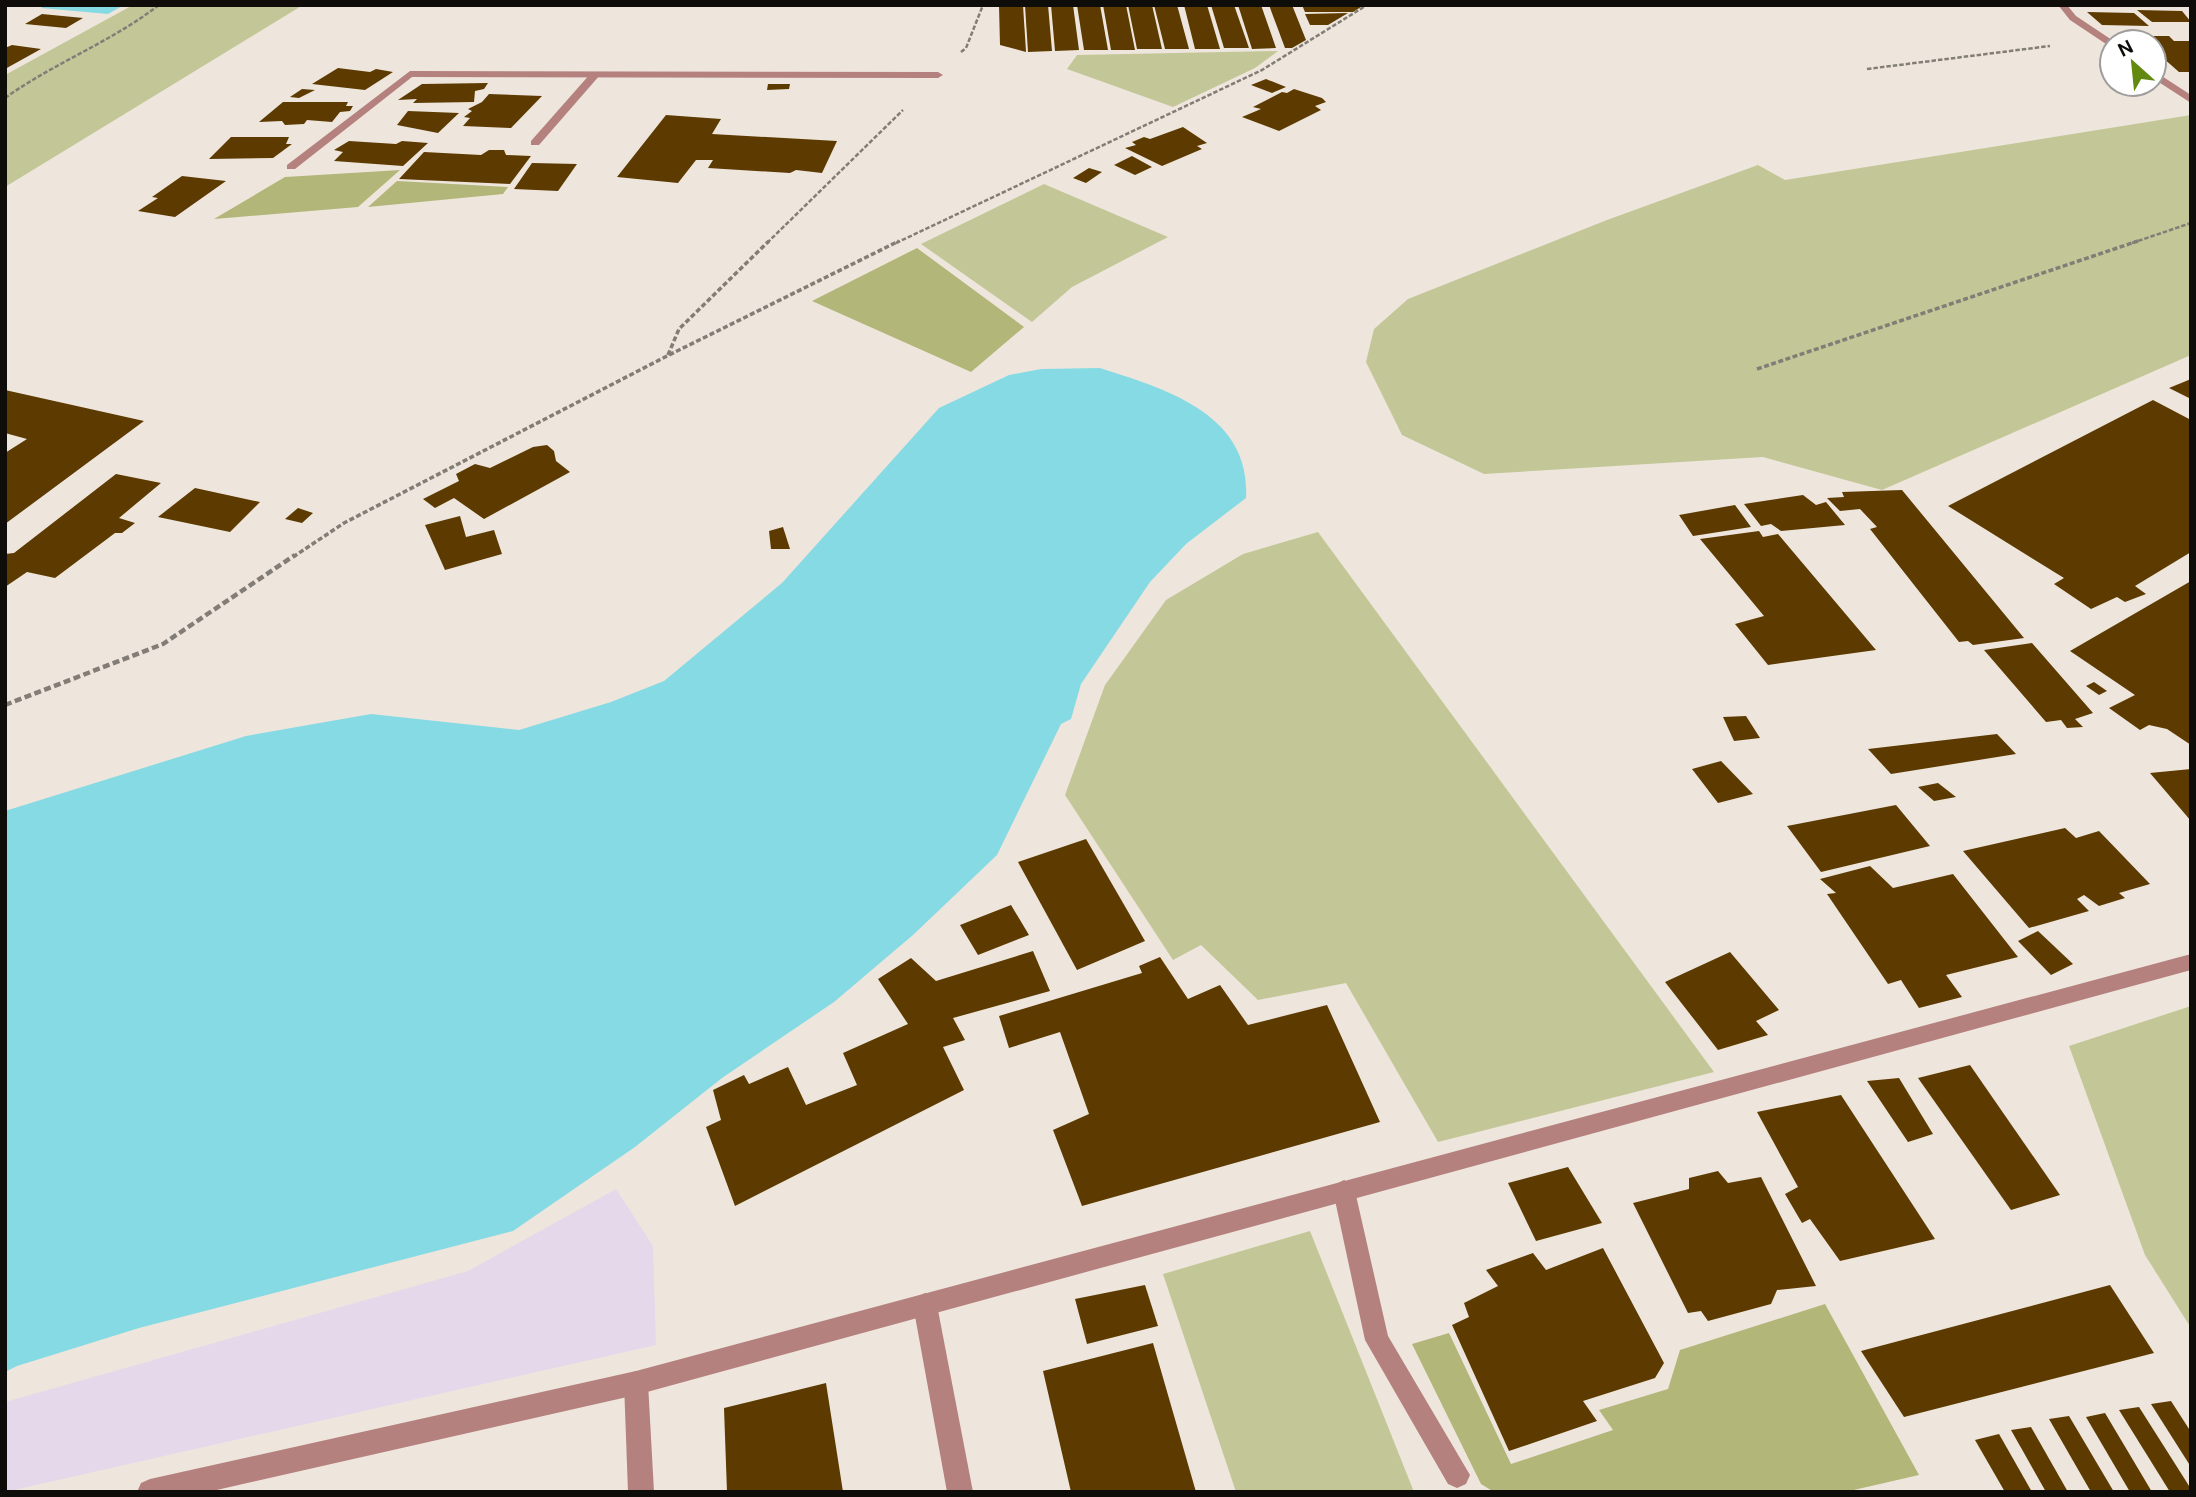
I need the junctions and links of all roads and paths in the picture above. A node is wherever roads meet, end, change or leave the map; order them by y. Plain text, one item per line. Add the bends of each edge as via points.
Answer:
1 (159, 5) edge
2 (982, 5) edge
3 (1367, 5) edge
4 (2062, 5) edge
5 (2098, 34) edge
6 (2098, 42) edge
7 (1867, 69) dead end
8 (595, 75) junction
9 (938, 75) junction
10 (2168, 84) edge
11 (5, 98) edge
12 (2191, 100) edge
13 (536, 143) dead end
14 (291, 167) dead end
15 (2191, 223) edge
16 (667, 356) junction
17 (1757, 369) dead end
18 (5, 705) edge
19 (2191, 962) edge
20 (1344, 1191) junction
21 (925, 1305) junction
22 (636, 1383) junction
23 (1457, 1475) dead end
24 (150, 1492) edge
25 (641, 1492) edge
26 (960, 1492) edge

1 - 11 path via 114,37
2 - 9 path via 966,48
3 - 16 path via 1262,71 956,213
4 - 5 street
6 - 7 path
8 - 9 street
8 - 13 street
8 - 14 street via 410,74
9 - 16 path via 679,329
10 - 12 street
15 - 17 path
16 - 18 path via 344,523 163,644
19 - 20 street
20 - 21 street
20 - 23 street via 1377,1340
21 - 22 street
21 - 26 street
22 - 24 street
22 - 25 street

